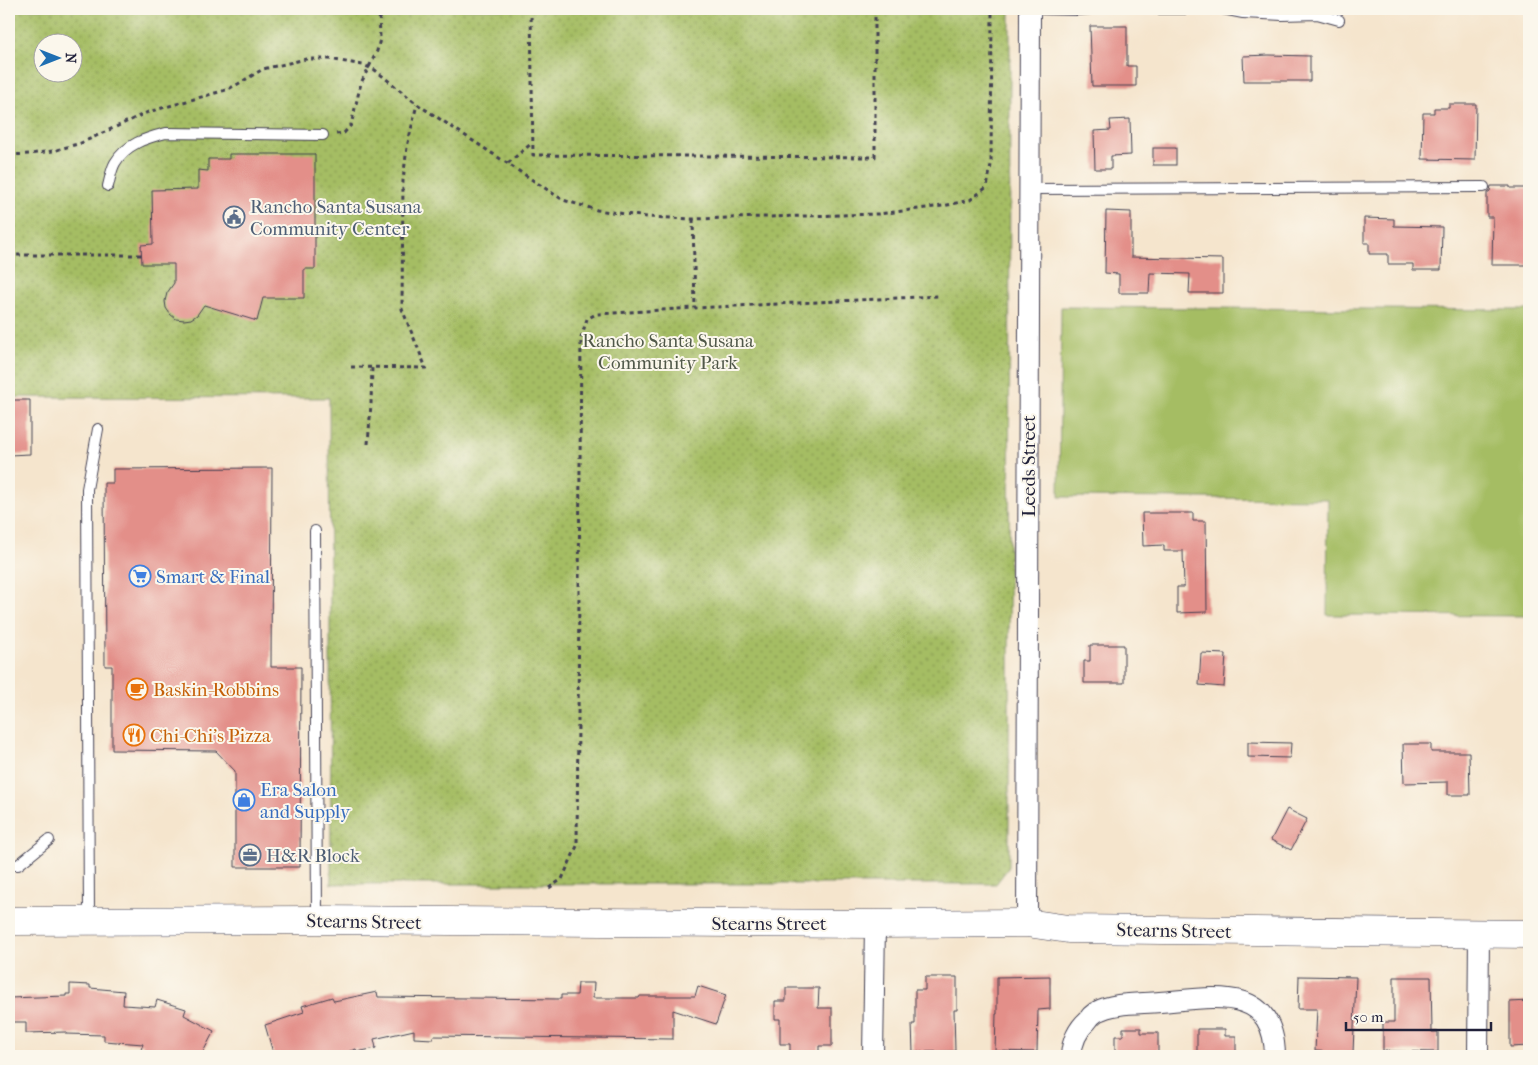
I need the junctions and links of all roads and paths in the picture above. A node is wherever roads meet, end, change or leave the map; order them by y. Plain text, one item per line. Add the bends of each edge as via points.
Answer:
1 (379, 9) edge
2 (530, 9) edge
3 (875, 9) edge
4 (992, 9) edge
5 (1030, 9) edge
6 (1036, 9) edge
7 (1091, 9) edge
8 (1151, 9) edge
9 (1198, 9) edge
10 (1223, 9) edge
11 (1339, 20) dead end
12 (368, 68) junction
13 (417, 104) junction
14 (323, 135) joint
15 (532, 142) junction
16 (9, 155) edge
17 (508, 163) junction
18 (108, 186) dead end
19 (1484, 188) dead end
20 (1029, 189) junction
21 (693, 218) junction
22 (141, 255) dead end
23 (9, 256) edge
24 (939, 296) dead end
25 (695, 308) junction
26 (351, 367) dead end
27 (372, 367) junction
28 (98, 429) dead end
29 (368, 444) dead end
30 (315, 531) dead end
31 (49, 840) dead end
32 (9, 865) edge
33 (549, 888) dead end
34 (89, 920) junction
35 (317, 920) junction
36 (9, 921) edge
37 (1026, 923) junction
38 (875, 924) junction
39 (1479, 934) junction
40 (1529, 934) edge
41 (873, 1056) edge
42 (1071, 1056) edge
43 (1275, 1056) edge
44 (1478, 1056) edge

1 - 12 path via 380,39
2 - 15 path
3 - 15 path via 875,158 533,155
4 - 21 path via 991,165 987,187 970,200 878,214
5 - 20 street, Leeds Street
6 - 7 lane
8 - 9 lane
10 - 11 lane via 1272,15 1316,14
12 - 13 path via 375,70
12 - 14 path via 351,125 344,133
12 - 16 path via 329,59 282,64 263,69 226,90 148,112 81,143 53,151
13 - 17 path
13 - 27 path via 403,180 402,309 426,368
14 - 18 lane via 166,133 143,139 124,151 114,164
15 - 17 path
17 - 21 path via 563,200 596,210 647,217
19 - 20 lane
20 - 37 street, Leeds Street
21 - 25 path
22 - 23 path
24 - 25 path
25 - 33 path via 596,314 588,319 581,338 576,846 562,879
26 - 27 path
27 - 29 path
28 - 34 lane via 88,489
30 - 35 lane
31 - 32 lane via 18,865
34 - 35 main road, Stearns Street
34 - 36 main road, Stearns Street
35 - 38 main road, Stearns Street
37 - 38 main road, Stearns Street
37 - 39 main road, Stearns Street via 1068,929
38 - 41 street
39 - 40 main road, Stearns Street
39 - 44 street
42 - 43 street via 1073,1040 1080,1027 1096,1012 1114,1006 1217,998 1253,1005 1268,1022 1275,1042

